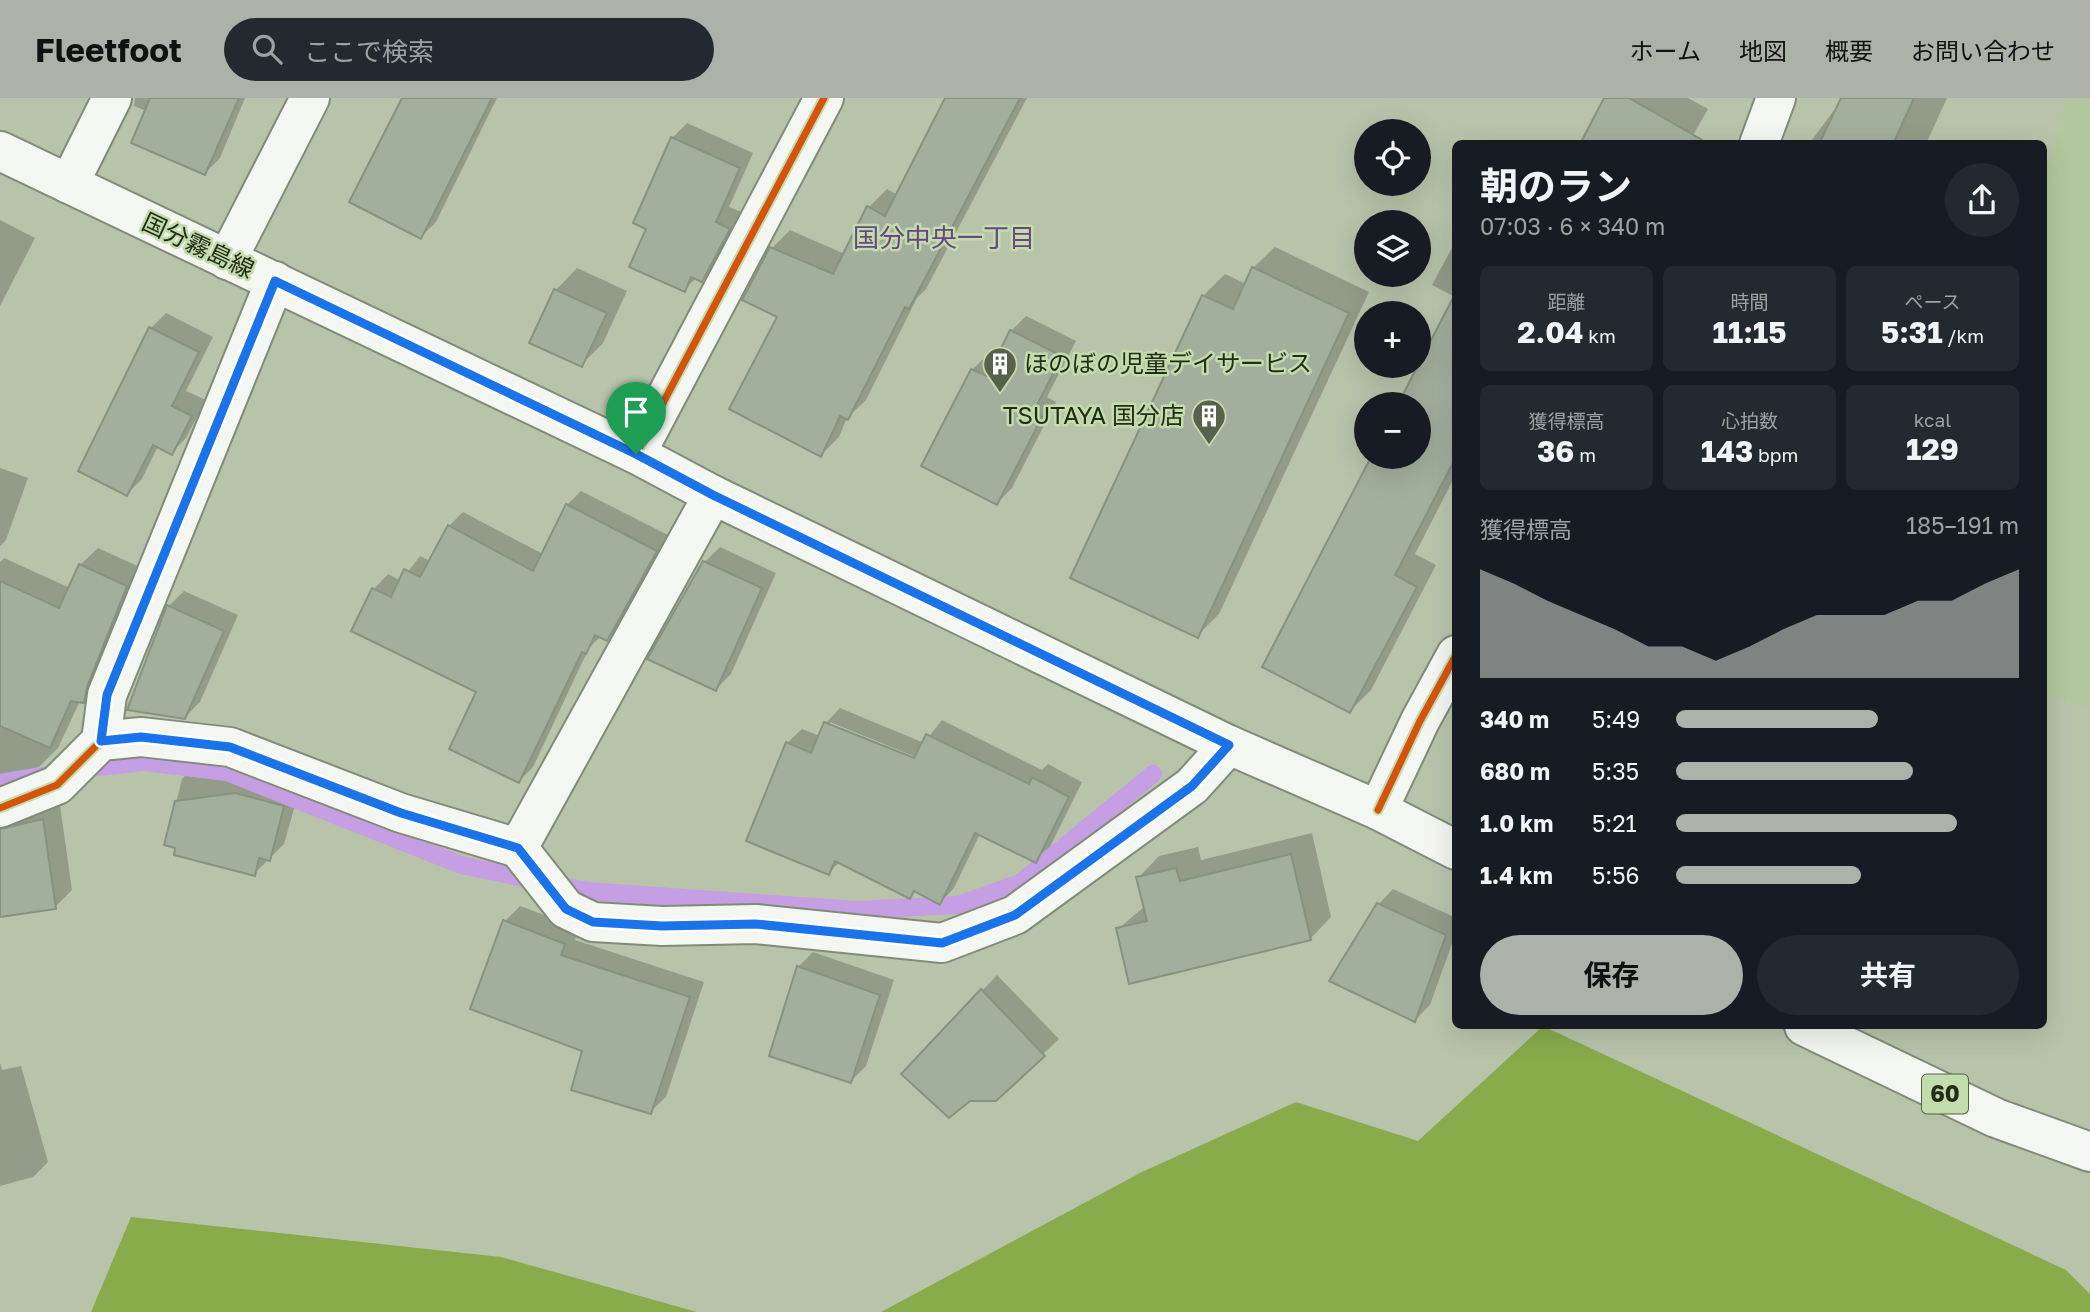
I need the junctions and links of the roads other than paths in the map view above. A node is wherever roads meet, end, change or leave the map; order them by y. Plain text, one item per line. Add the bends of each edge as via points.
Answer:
1 (112, 98) edge
2 (310, 98) edge
3 (824, 98) edge
4 (1776, 98) edge
5 (1760, 140) edge
6 (0, 151) edge
7 (69, 184) junction
8 (227, 260) junction
9 (275, 281) junction
10 (636, 454) junction
11 (713, 495) junction
12 (1452, 662) edge
13 (1229, 745) junction
14 (94, 748) junction
15 (0, 808) edge
16 (1378, 810) junction
17 (1452, 848) edge
18 (520, 852) junction
19 (1810, 1029) edge
20 (2090, 1152) edge

1 - 7 street
2 - 8 street
3 - 10 street
4 - 5 street
6 - 7 street, 国分霧島線
7 - 8 street, 国分霧島線
8 - 9 street, 国分霧島線
9 - 10 street, 国分霧島線
9 - 14 street via 107,695
10 - 11 street, 国分霧島線
11 - 13 street, 国分霧島線
11 - 18 street
12 - 16 street
13 - 16 street, 国分霧島線
13 - 18 street via 1192,786 1015,915 942,943 756,924 593,922 566,909
14 - 15 street via 57,785
14 - 18 street via 141,737 230,747 401,813
16 - 17 street, 国分霧島線
19 - 20 street, 60 via 1996,1118

